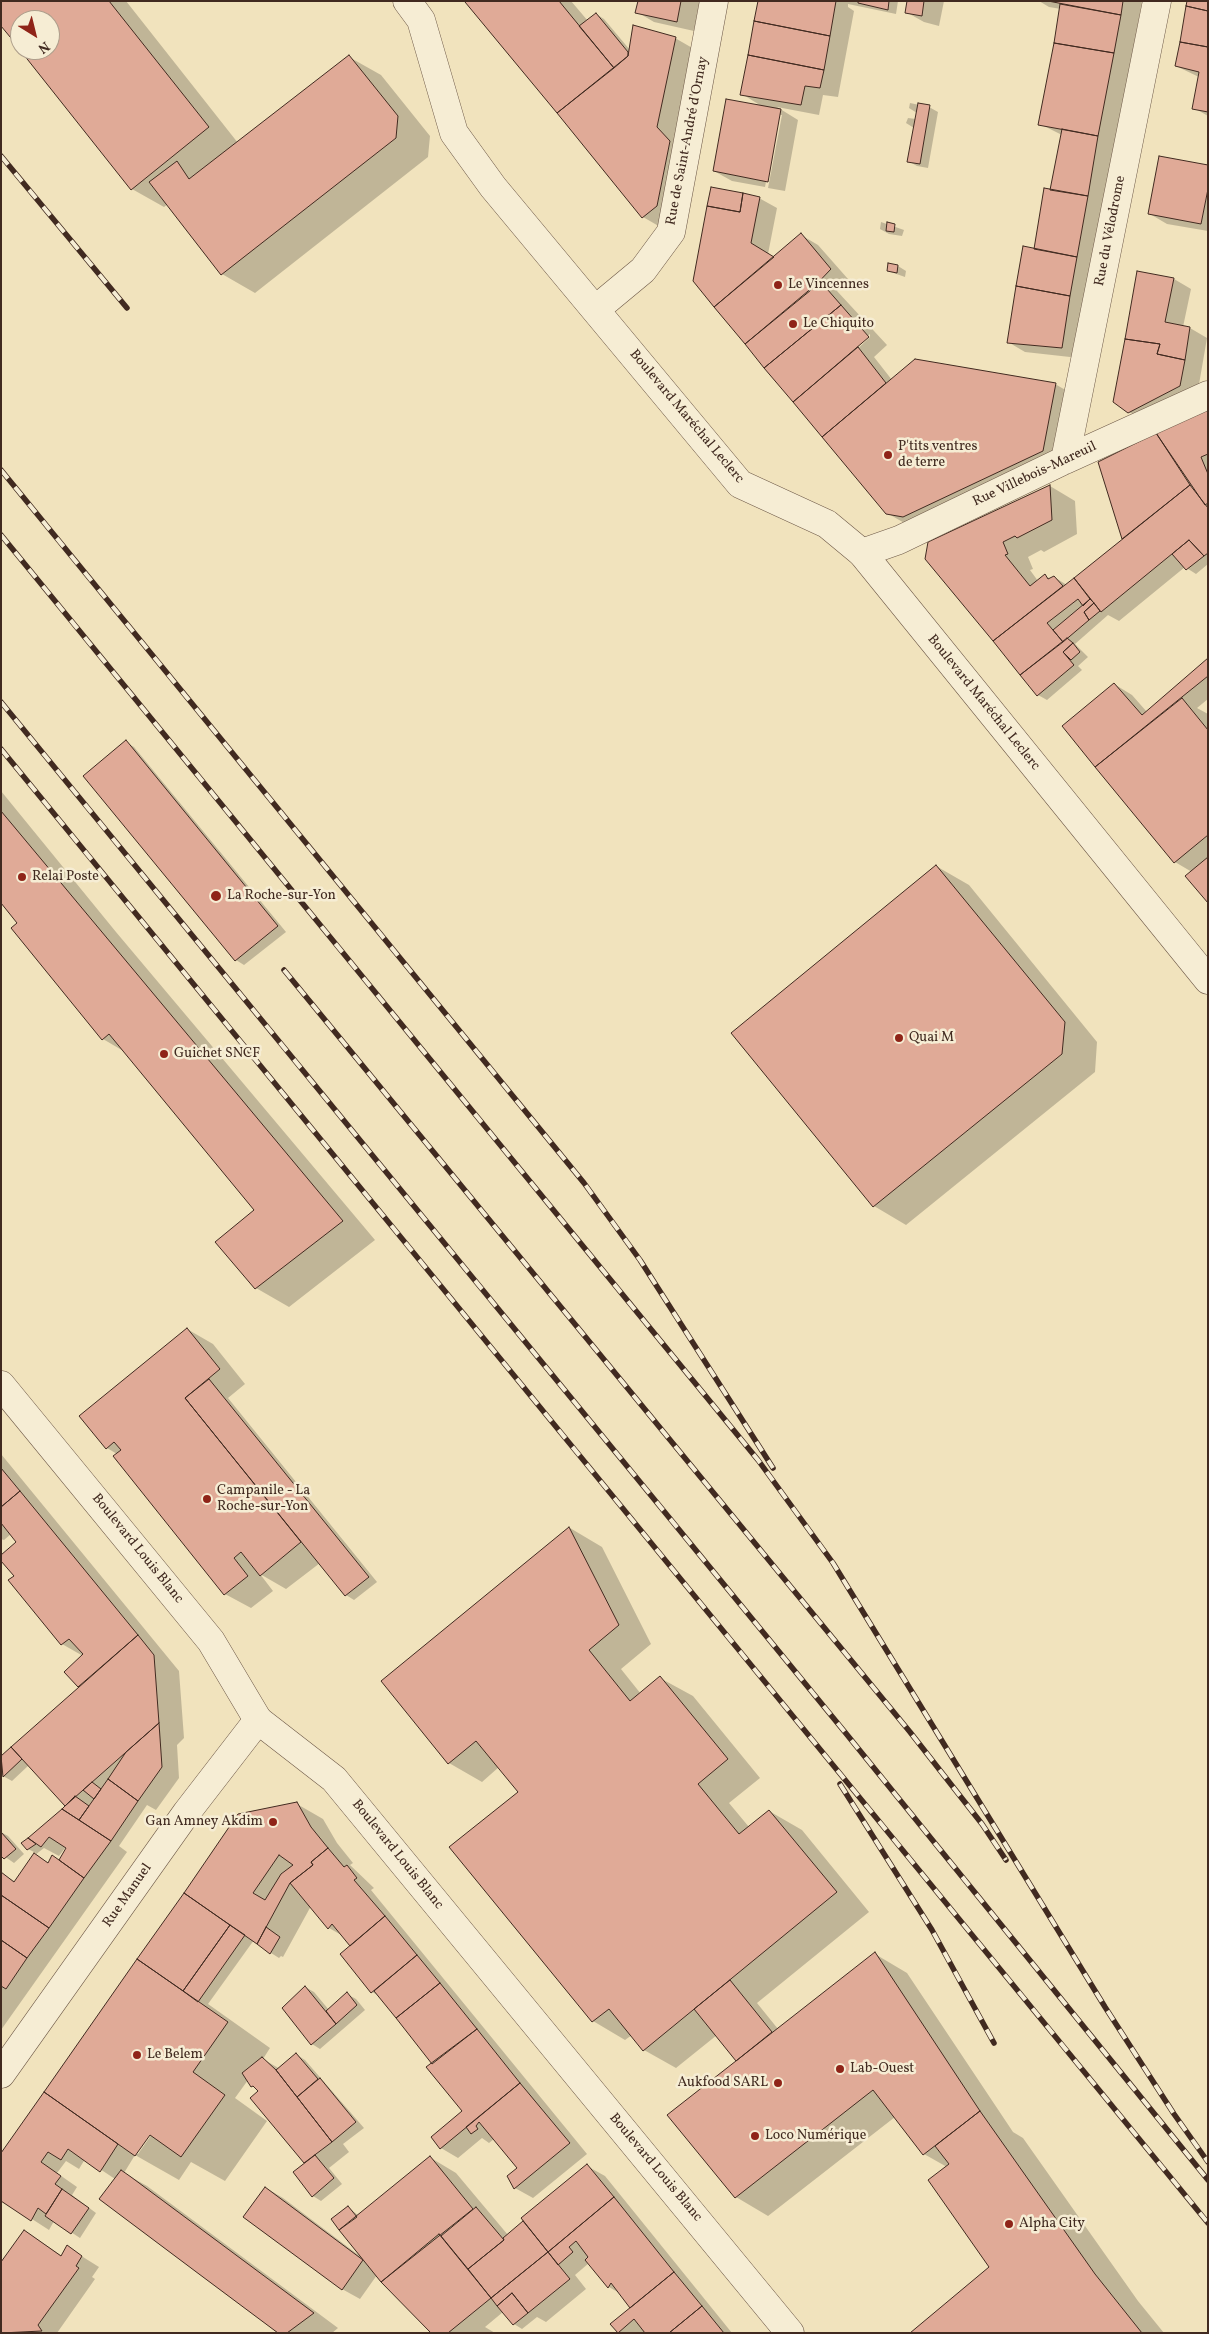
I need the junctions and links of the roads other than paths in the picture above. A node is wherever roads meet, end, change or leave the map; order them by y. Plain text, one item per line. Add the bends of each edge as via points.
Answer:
1 (407, 1) edge
2 (714, 1) edge
3 (1157, 1) edge
4 (596, 309) junction
5 (1208, 395) edge
6 (1066, 460) junction
7 (862, 553) junction
8 (1208, 980) edge
9 (1, 1385) edge
10 (258, 1720) junction
11 (1, 2074) edge
12 (790, 2333) edge

1 - 4 street, Boulevard Maréchal Leclerc via 421,20 454,134 493,187
2 - 4 street, Rue de Saint-André d'Ornay via 671,232 643,270
3 - 6 street, Rue du Vélodrome
4 - 7 street, Boulevard Maréchal Leclerc via 740,484 827,524
5 - 6 street, Rue Villebois-Mareuil
6 - 7 street, Rue Villebois-Mareuil via 899,540
7 - 8 street, Boulevard Maréchal Leclerc
9 - 10 street, Boulevard Louis Blanc via 211,1640
10 - 11 street, Rue Manuel via 187,1812
10 - 12 street, Boulevard Louis Blanc via 334,1779

